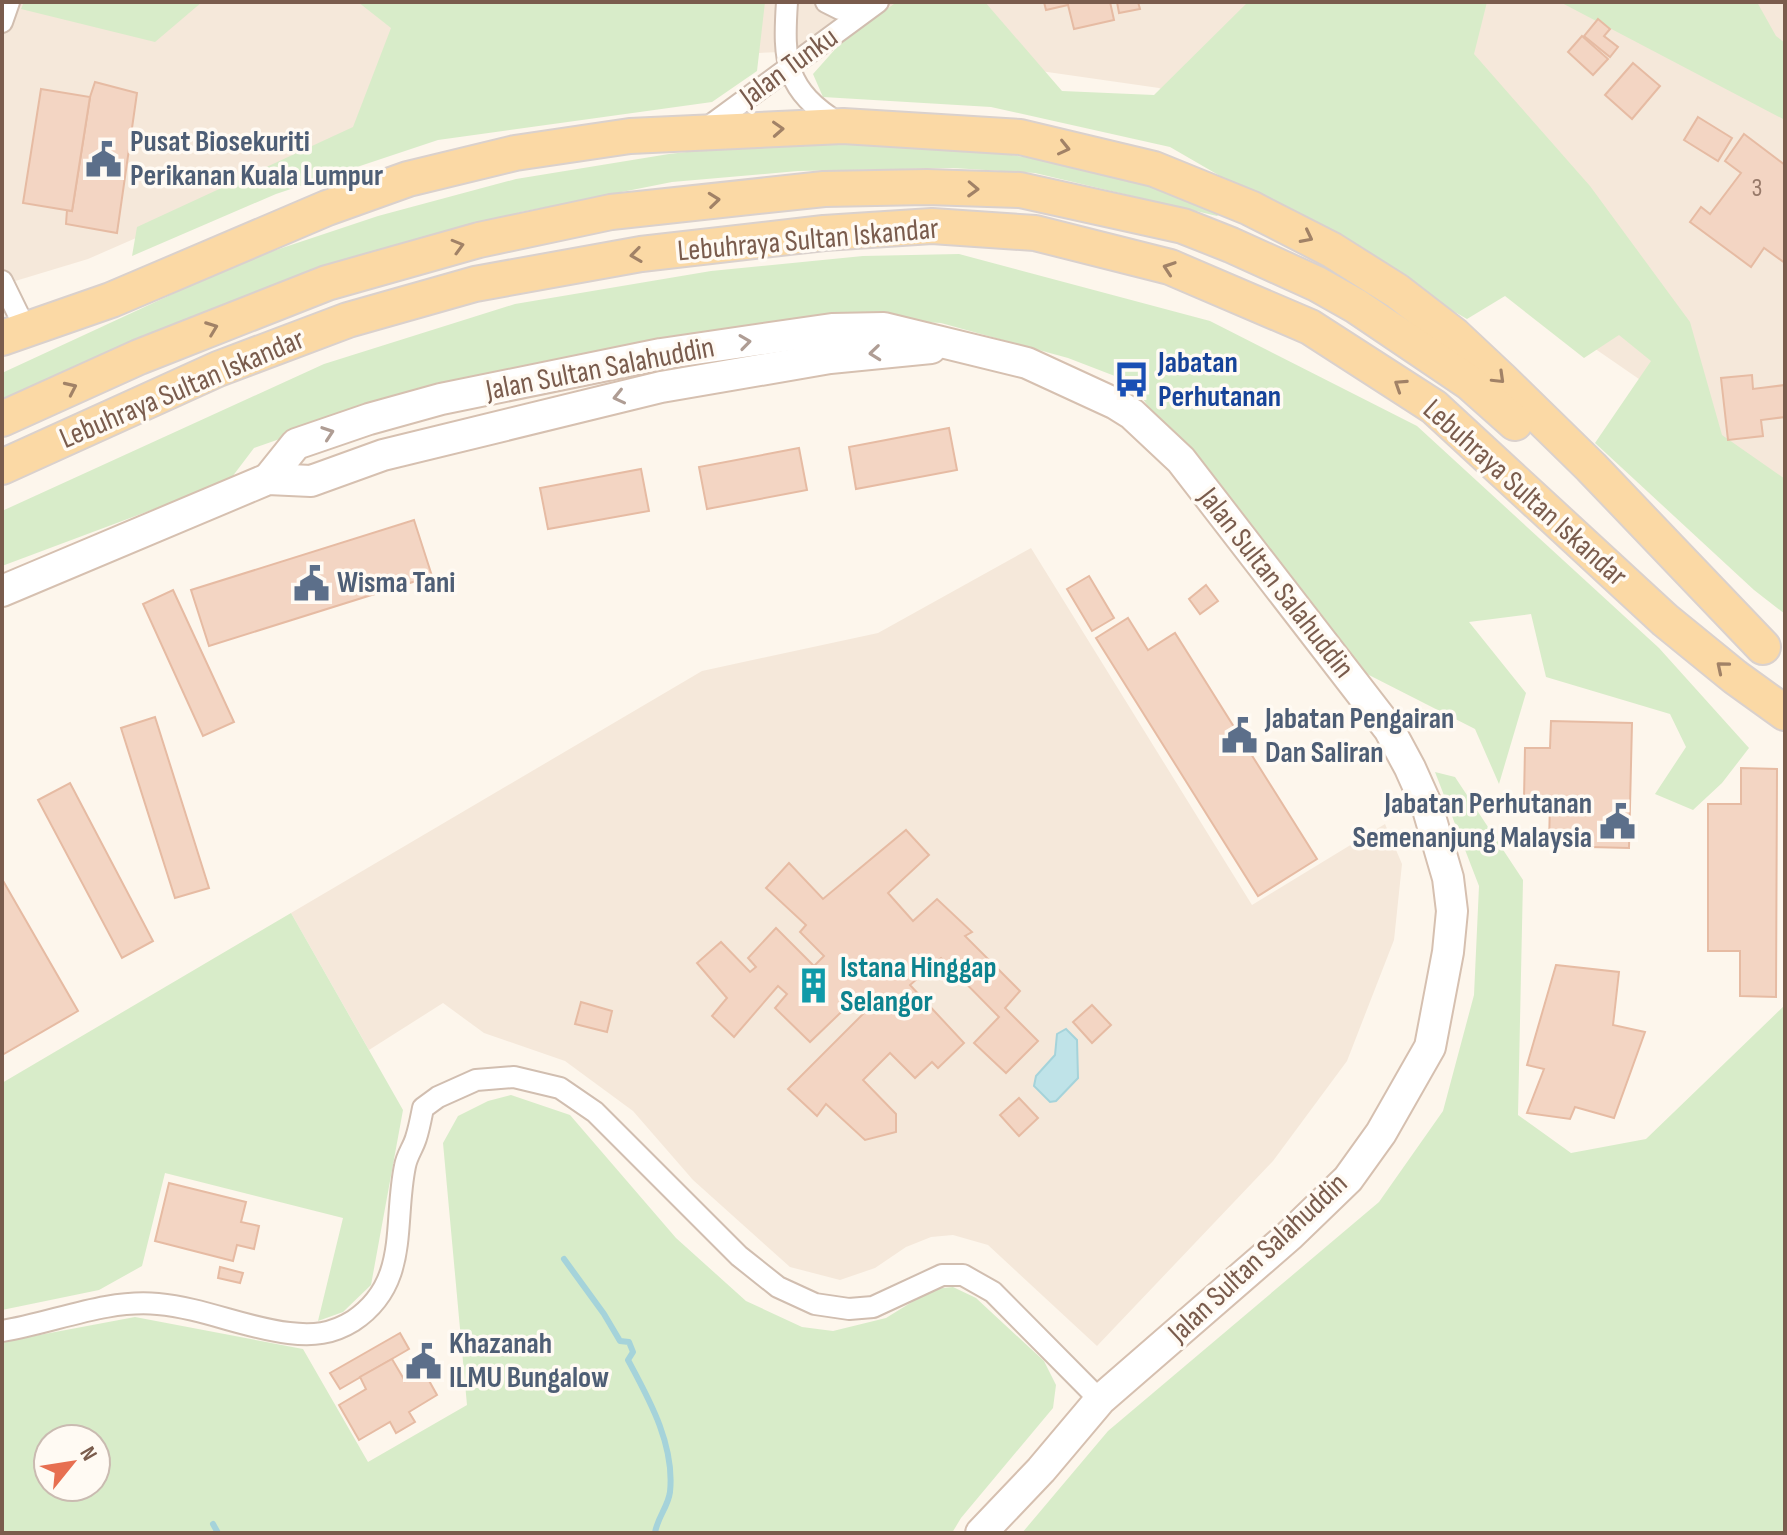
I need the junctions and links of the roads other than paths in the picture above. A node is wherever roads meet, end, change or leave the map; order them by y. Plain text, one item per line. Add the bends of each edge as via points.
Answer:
1 (9, 2) edge
2 (787, 2) edge
3 (826, 2) edge
4 (870, 8) edge
5 (2, 22) edge
6 (788, 67) junction
7 (843, 126) junction
8 (700, 133) junction
9 (2, 281) edge
10 (14, 334) edge
11 (953, 346) junction
12 (2, 355) edge
13 (2, 419) edge
14 (2, 467) edge
15 (268, 479) junction
16 (2, 591) edge
17 (1774, 655) edge
18 (1785, 713) edge
19 (2, 1331) edge
20 (1100, 1400) junction
21 (981, 1533) edge

1 - 5 street
2 - 6 street
3 - 4 street via 840,9
4 - 6 street, Jalan Tunku
6 - 7 street via 807,99
6 - 8 street, Jalan Tunku
8 -> 7 main road
7 -> 17 main road via 1020,137 1154,169 1250,208 1332,250 1454,335
8 - 10 main road via 630,136 515,153 408,179
9 - 10 street
10 - 12 main road
11 -> 15 street, Jalan Sultan Salahuddin via 830,358 661,387 383,455 311,481
15 -> 11 street, Jalan Sultan Salahuddin via 296,444 369,419 661,354 832,329 884,328
11 - 20 street, Jalan Sultan Salahuddin via 1027,363 1116,404 1149,427 1181,460 1389,729 1427,806 1448,878 1448,952 1430,1047 1381,1133 1348,1179 1289,1236
13 -> 17 main road, Lebuhraya Sultan Iskandar via 139,357 327,283 479,240 611,212 824,189 1020,190 1183,226 1356,306 1470,383
18 -> 14 main road, Lebuhraya Sultan Iskandar via 1665,620 1434,407 1310,327 1170,267 1035,233 932,226 824,233 641,254 475,284 348,320 218,369
15 - 16 street, Jalan Sultan Salahuddin
19 - 20 street via 104,1307 157,1304 286,1333 325,1334 344,1327 380,1297 391,1275 404,1168 423,1108 476,1080 514,1077 560,1088 595,1112 739,1256 778,1287 815,1304 849,1309 873,1307 942,1275 963,1275 993,1292
20 - 21 street, Jalan Sultan Salahuddin

